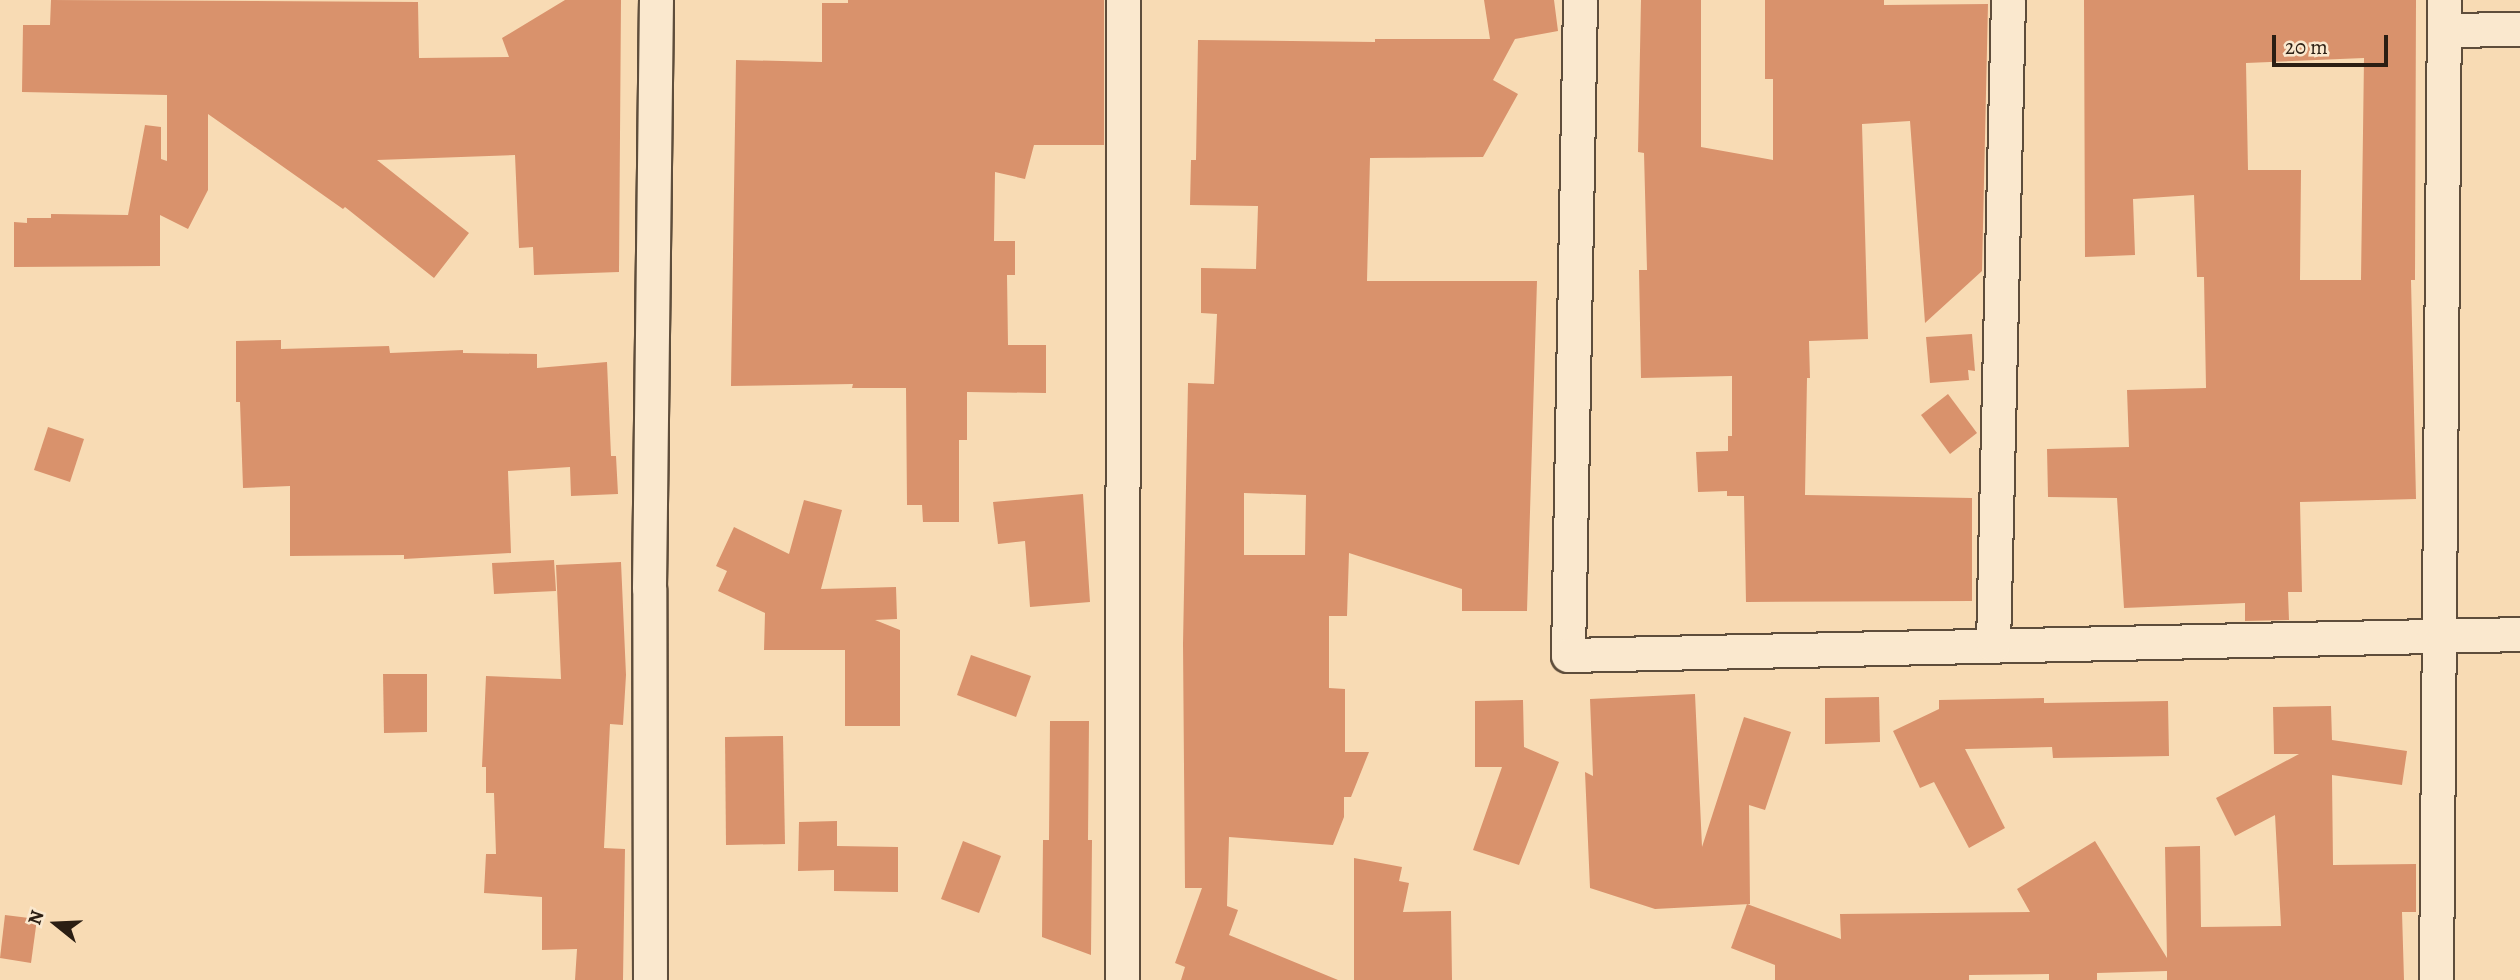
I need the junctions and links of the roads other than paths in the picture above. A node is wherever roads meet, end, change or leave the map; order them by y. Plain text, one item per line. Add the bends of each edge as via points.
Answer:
1 (656, 0) edge
2 (1123, 0) edge
3 (1580, 0) edge
4 (2008, 0) edge
5 (2444, 15) edge
6 (2520, 29) edge
7 (2520, 634) edge
8 (2439, 636) junction
9 (1993, 645) junction
10 (650, 980) edge
11 (1122, 980) edge
12 (2436, 980) edge

1 - 10 street
2 - 11 street
3 - 9 street via 1568,655
4 - 9 street
5 - 6 street
5 - 8 street
7 - 8 street
8 - 9 street
8 - 12 street

